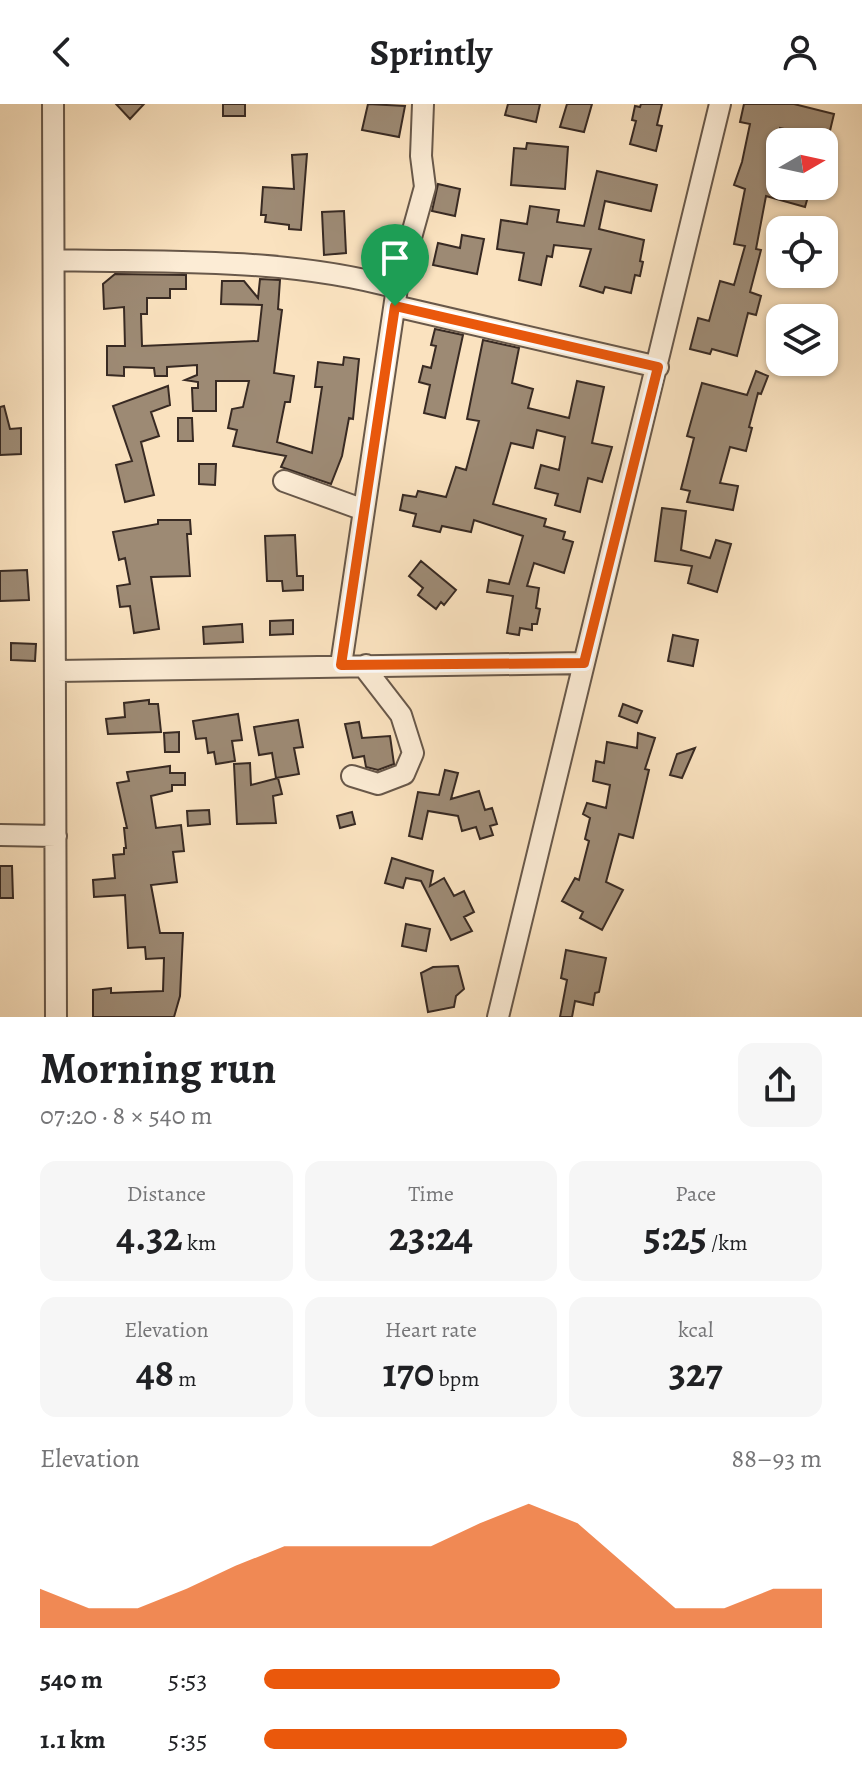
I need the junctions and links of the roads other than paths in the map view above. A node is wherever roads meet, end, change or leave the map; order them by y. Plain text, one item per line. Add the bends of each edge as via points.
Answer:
1 (53, 104) edge
2 (423, 104) edge
3 (720, 104) edge
4 (55, 260) junction
5 (396, 297) junction
6 (658, 367) junction
7 (284, 481) dead end
8 (364, 510) junction
9 (584, 663) junction
10 (341, 665) junction
11 (366, 665) junction
12 (57, 671) junction
13 (352, 776) dead end
14 (0, 835) edge
15 (56, 836) junction
16 (56, 1017) edge
17 (498, 1017) edge

1 - 4 street
2 - 5 street via 425,187
3 - 6 street
4 - 5 street via 262,264 370,281
4 - 12 street
5 - 6 street
5 - 8 street
6 - 9 street
7 - 8 street
8 - 10 street
9 - 11 street
9 - 17 street
10 - 11 street
10 - 12 street
11 - 13 street via 401,715 413,753 404,774 378,784
12 - 15 street
14 - 15 street
15 - 16 street

